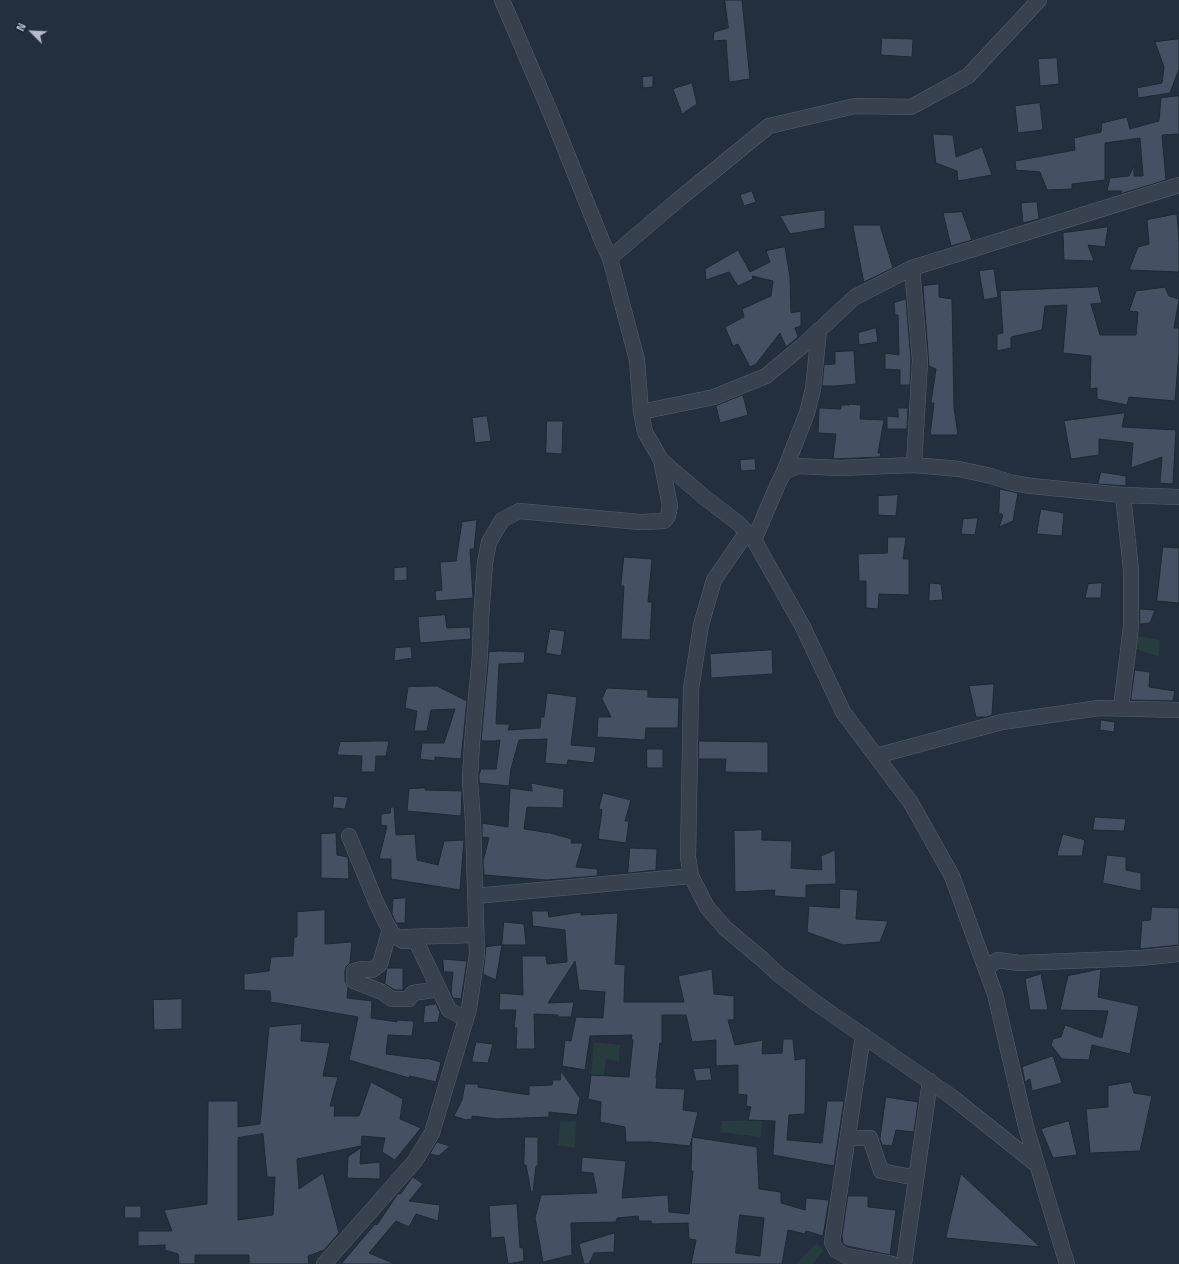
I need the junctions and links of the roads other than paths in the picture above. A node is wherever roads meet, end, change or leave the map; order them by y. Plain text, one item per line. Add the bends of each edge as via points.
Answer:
1 (502, 0) edge
2 (1039, 0) edge
3 (1179, 185) edge
4 (610, 258) junction
5 (912, 268) junction
6 (819, 330) junction
7 (641, 412) junction
8 (661, 460) junction
9 (914, 465) junction
10 (784, 472) junction
11 (1124, 495) junction
12 (1179, 497) edge
13 (750, 536) junction
14 (1122, 708) junction
15 (1179, 710) edge
16 (876, 756) junction
17 (349, 836) dead end
18 (691, 876) junction
19 (475, 896) junction
20 (394, 933) junction
21 (476, 935) junction
22 (1179, 954) edge
23 (986, 968) junction
24 (439, 989) junction
25 (466, 1019) junction
26 (863, 1035) junction
27 (930, 1081) junction
28 (848, 1138) junction
29 (1037, 1165) junction
30 (916, 1178) junction
31 (324, 1264) edge
32 (892, 1264) edge
33 (904, 1264) edge
34 (1067, 1264) edge

1 - 4 street via 552,114
2 - 4 street via 968,76 911,108 855,106 769,126
3 - 5 street
4 - 7 street via 637,360
5 - 6 street via 855,297
5 - 9 street via 920,361
6 - 7 street via 766,376 714,397
6 - 10 street via 809,407
7 - 8 street via 645,432
8 - 13 street via 738,523
8 - 19 street via 670,506 668,516 664,520 640,522 519,511 502,520 489,542 485,563 470,780
9 - 10 street via 839,468 798,466
9 - 11 street via 959,469 1030,486
10 - 13 street
11 - 12 street
11 - 14 street via 1131,570 1131,627
13 - 16 street via 803,627 843,712
13 - 18 street via 714,580 700,632 691,689 688,858
14 - 15 street
14 - 16 street via 1099,708 1002,722
16 - 23 street via 911,803 952,876
17 - 20 street via 376,902
18 - 19 street
18 - 26 street via 707,907 724,928 778,974
19 - 21 street
20 - 21 street
20 - 24 street via 402,941 416,940
20 - 24 street via 380,964 372,970 354,971 354,981 382,992 392,1000 409,1000 413,993
21 - 25 street via 477,954
22 - 23 street via 1019,963 998,960
23 - 29 street via 995,994
24 - 25 street via 449,1010
25 - 31 street via 432,1133 415,1161
26 - 27 street
26 - 28 street
27 - 29 street
27 - 30 street
28 - 30 street via 870,1138 881,1171
28 - 32 street via 832,1242 836,1250 846,1256
29 - 34 street
30 - 33 street

